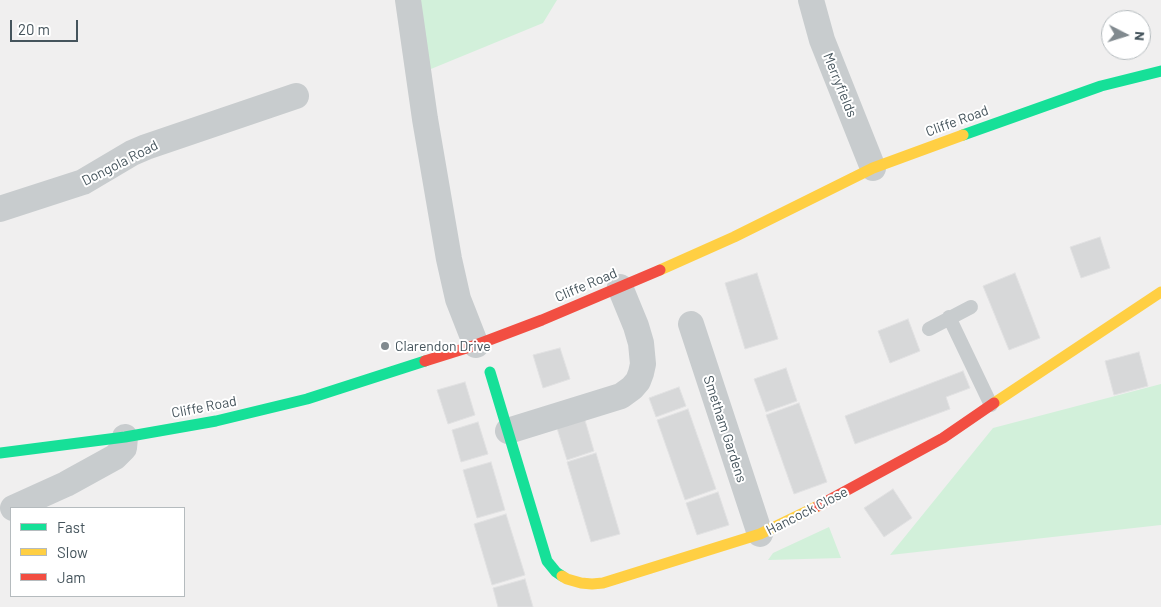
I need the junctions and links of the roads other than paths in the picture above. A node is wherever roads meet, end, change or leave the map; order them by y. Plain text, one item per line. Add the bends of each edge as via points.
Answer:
1 (408, 0) edge
2 (811, 0) edge
3 (1161, 71) edge
4 (296, 96) dead end
5 (873, 168) junction
6 (0, 209) edge
7 (620, 286) junction
8 (1161, 292) edge
9 (972, 307) dead end
10 (949, 318) junction
11 (691, 324) dead end
12 (929, 329) dead end
13 (476, 344) junction
14 (490, 372) dead end
15 (991, 405) junction
16 (508, 431) junction
17 (125, 437) junction
18 (0, 453) edge
19 (16, 507) edge
20 (760, 534) junction

1 - 13 street via 449,259 458,299
2 - 5 street, Merryfields via 822,40
3 - 5 street, Cliffe Road via 1101,86
4 - 6 street, Dongola Road via 146,146 83,182
5 - 7 street, Cliffe Road via 734,236
7 - 13 street, Cliffe Road
7 - 16 street via 641,343 644,364 638,381 620,396
8 - 15 street, Hancock Close
9 - 10 lane
10 - 12 lane
10 - 15 lane
11 - 20 street, Smetham Gardens
13 - 17 street, Cliffe Road via 308,399 216,422
14 - 16 street, Hancock Close
15 - 20 street, Hancock Close via 943,438
16 - 20 street, Hancock Close via 547,561 567,579 603,583
17 - 18 street, Cliffe Road
17 - 19 street via 124,448 111,460

